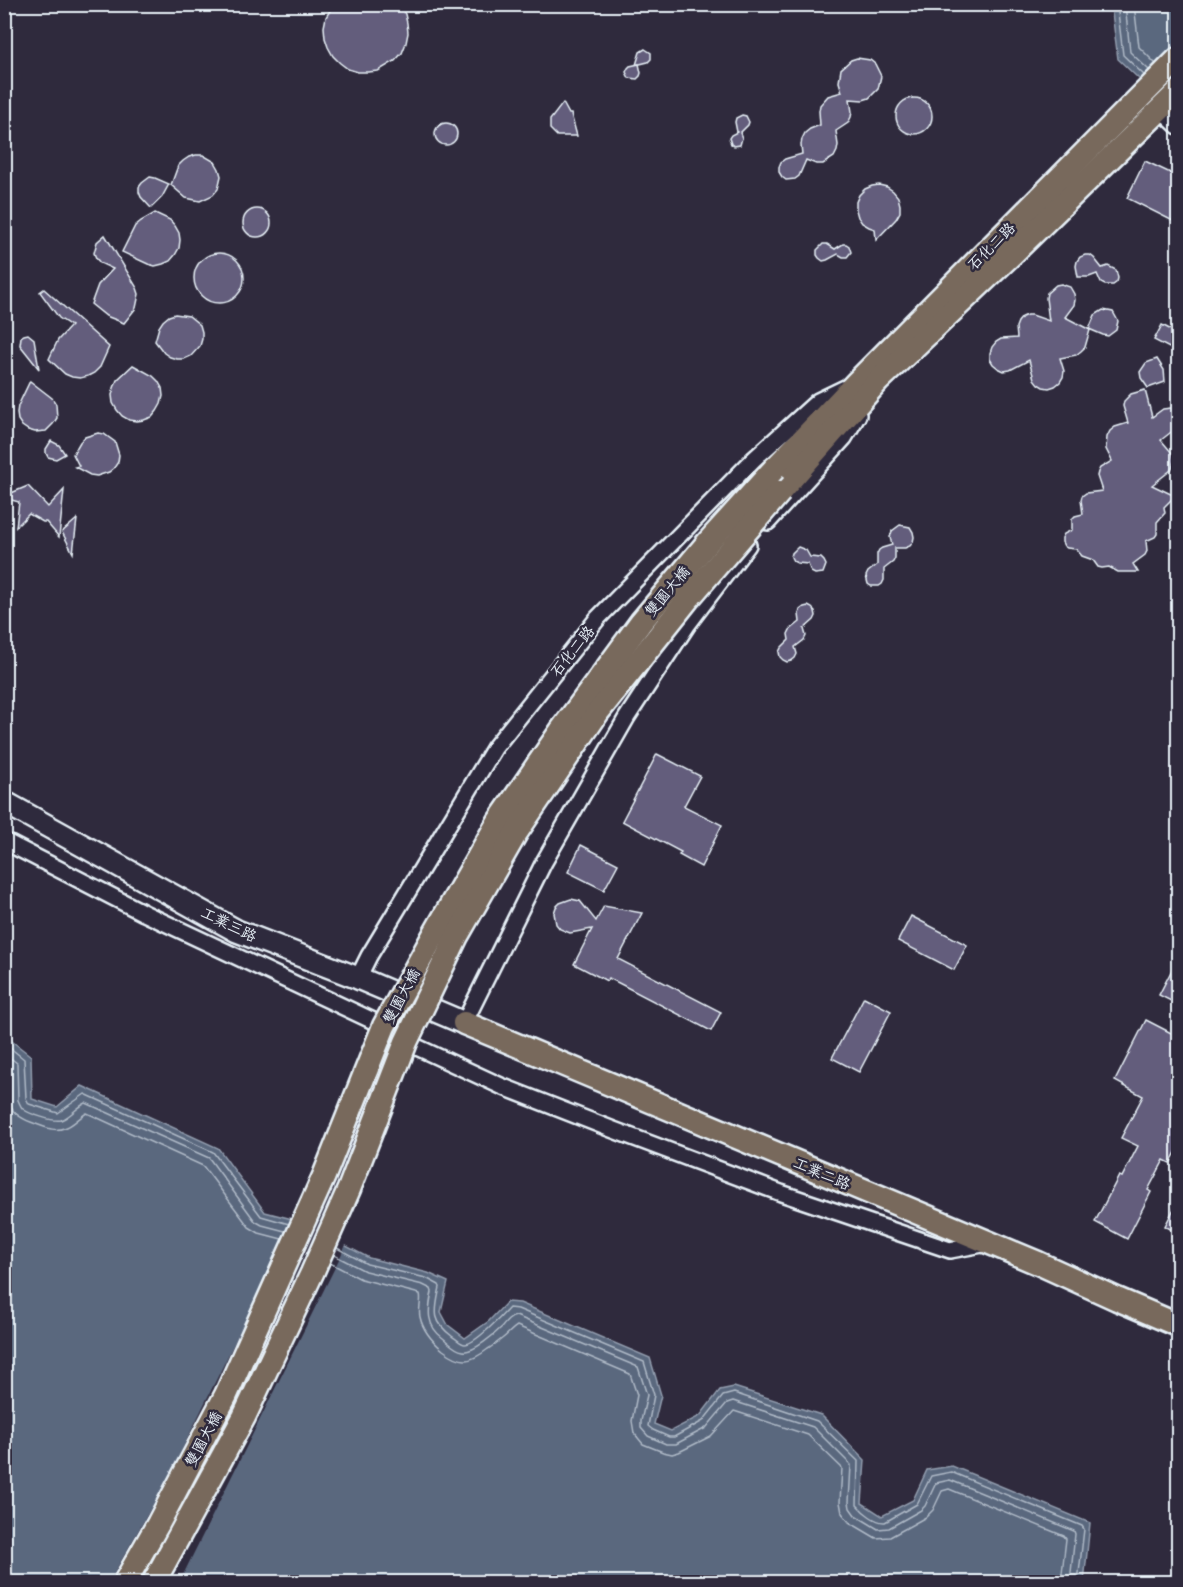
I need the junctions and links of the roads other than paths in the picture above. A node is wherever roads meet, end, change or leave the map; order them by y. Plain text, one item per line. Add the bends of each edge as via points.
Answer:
1 (1179, 59) edge
2 (1179, 92) edge
3 (1154, 117) junction
4 (1179, 126) edge
5 (867, 382) junction
6 (774, 468) joint
7 (780, 492) joint
8 (4, 802) edge
9 (4, 841) edge
10 (358, 978) junction
11 (464, 1023) junction
12 (384, 1026) junction
13 (406, 1042) junction
14 (990, 1243) junction
15 (1179, 1324) edge
16 (125, 1582) edge
17 (154, 1582) edge

1 - 5 main road, 石化二路
2 - 3 main road, 石化二路
3 - 4 street
3 - 5 main road, 石化二路
5 - 6 main road, 石化二路
5 - 7 main road, 石化二路
5 - 10 street, 石化二路 via 818,401 753,460 598,618 495,747
5 - 11 street, 石化二路 via 844,438 748,545 688,624 627,717 544,862
6 - 12 main road, 雙園大橋, bridge via 641,622 563,728 499,821
7 - 13 main road, 雙園大橋, bridge via 598,712 547,787 516,833 458,936
8 - 10 street, 工業三路 via 237,931
9 - 12 street via 144,913
10 - 11 street, 工業三路
11 - 14 main road, 工業二路
12 - 16 main road, 雙園大橋, bridge via 324,1176 226,1395
13 - 14 street via 501,1086 781,1193 950,1250
13 - 17 main road, 雙園大橋, bridge via 312,1273 244,1417
14 - 15 main road, 工業二路

